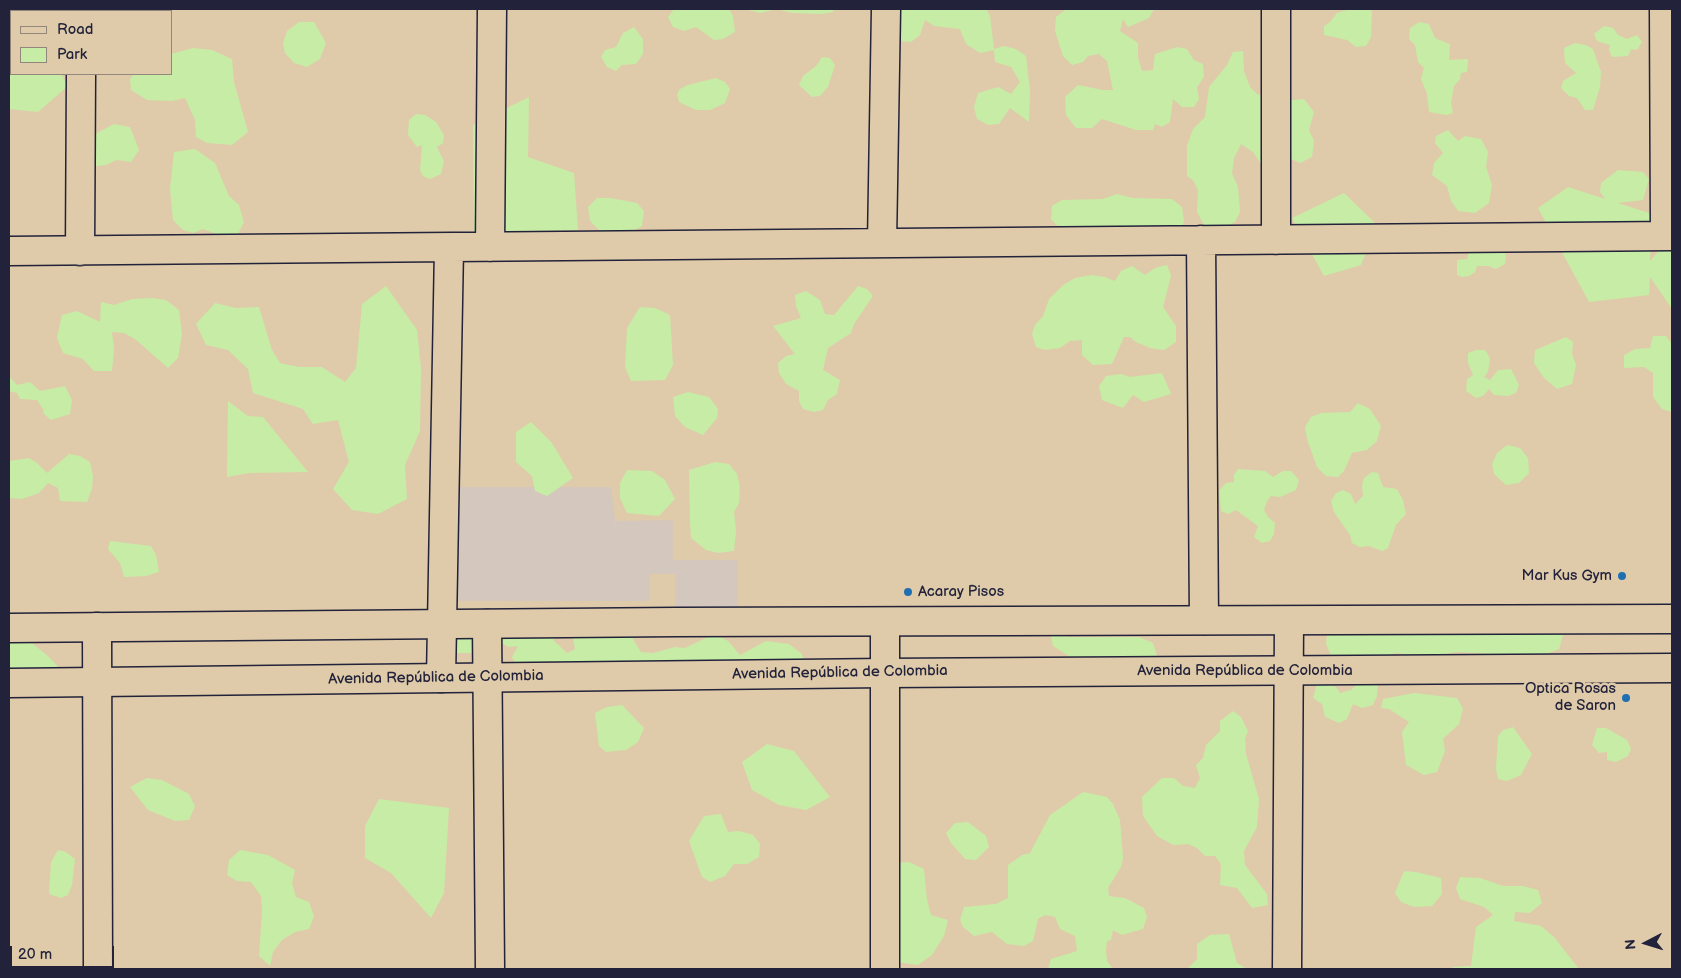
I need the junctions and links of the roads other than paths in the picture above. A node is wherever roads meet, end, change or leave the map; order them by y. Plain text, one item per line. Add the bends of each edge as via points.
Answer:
1 (492, 9) edge
2 (886, 9) edge
3 (1276, 9) edge
4 (1664, 9) edge
5 (81, 75) edge
6 (1669, 236) edge
7 (1201, 240) junction
8 (1276, 240) junction
9 (882, 243) junction
10 (490, 247) junction
11 (448, 248) junction
12 (80, 251) junction
13 (9, 252) edge
14 (1672, 619) edge
15 (1204, 620) junction
16 (1289, 621) junction
17 (885, 623) junction
18 (487, 624) junction
19 (442, 625) junction
20 (97, 627) junction
21 (9, 628) edge
22 (1672, 668) edge
23 (1289, 671) junction
24 (885, 673) junction
25 (441, 678) junction
26 (487, 678) junction
27 (97, 681) junction
28 (9, 683) edge
29 (98, 969) edge
30 (490, 969) edge
31 (885, 969) edge
32 (1287, 969) edge

1 - 10 street
2 - 9 street
3 - 8 street
4 - 6 street
5 - 12 street
6 - 8 street
7 - 8 street
7 - 9 street
7 - 15 street
9 - 10 street
10 - 11 street
11 - 12 street
11 - 19 street
12 - 13 street
14 - 16 street
15 - 16 street
15 - 17 street
16 - 23 street
17 - 18 street
17 - 24 street
18 - 19 street
18 - 26 street
19 - 20 street
19 - 25 street
20 - 21 street
20 - 27 street
22 - 23 street, Avenida República de Colombia
23 - 24 street, Avenida República de Colombia
23 - 32 street
24 - 26 street, Avenida República de Colombia
24 - 31 street
25 - 26 street, Avenida República de Colombia
25 - 27 street, Avenida República de Colombia
26 - 30 street
27 - 28 street, Avenida República de Colombia
27 - 29 street

